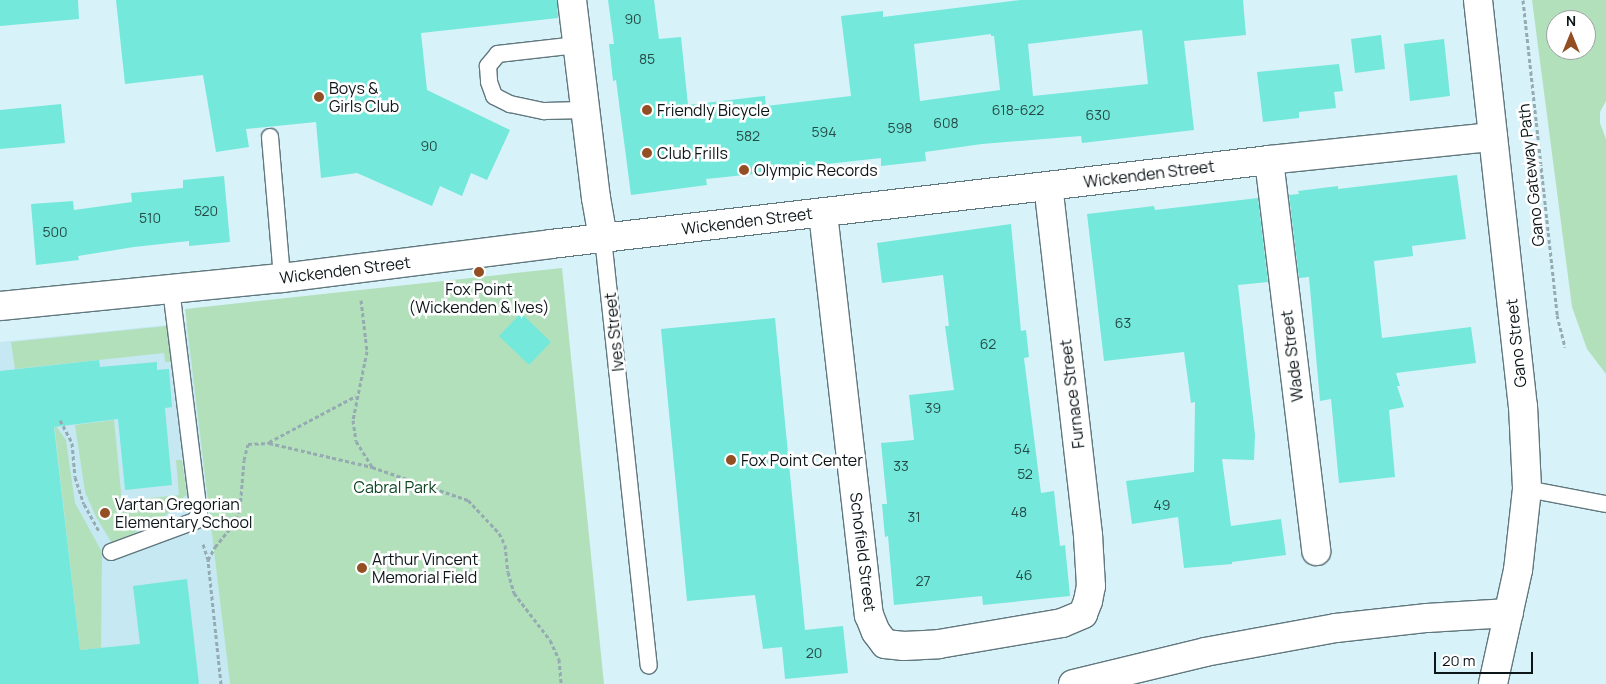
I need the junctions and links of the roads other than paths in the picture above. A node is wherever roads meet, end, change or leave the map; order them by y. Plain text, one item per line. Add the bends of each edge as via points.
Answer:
1 (572, 0) edge
2 (1478, 0) edge
3 (577, 45) junction
4 (585, 110) junction
5 (270, 137) dead end
6 (1493, 137) junction
7 (1269, 160) junction
8 (1048, 186) junction
9 (823, 213) junction
10 (603, 238) junction
11 (282, 278) junction
12 (171, 289) junction
13 (0, 306) edge
14 (1527, 489) junction
15 (1606, 504) edge
16 (1316, 551) dead end
17 (111, 552) road end
18 (1088, 601) joint
19 (1509, 613) junction
20 (649, 666) dead end
21 (1073, 684) edge
22 (1493, 684) edge

1 - 3 main road, Ives Street
2 - 6 main road, Gano Street
3 - 4 main road, Ives Street
3 - 4 lane via 498,54 488,66 489,82 494,96 510,104 544,111
4 - 10 main road, Ives Street
5 - 11 lane
6 - 7 main road, Wickenden Street
6 - 14 main road, Gano Street via 1523,406
7 - 8 main road, Wickenden Street
7 - 16 main road, Wade Street
8 - 9 main road, Wickenden Street
8 - 18 main road, Furnace Street via 1088,535 1091,586
9 - 10 main road, Wickenden Street
9 - 18 main road, Schofield Street via 869,615 876,632 885,644 939,644 1062,623 1083,614
10 - 11 main road, Wickenden Street
10 - 20 lane, Ives Street
11 - 12 main road, Wickenden Street
12 - 13 main road, Wickenden Street
12 - 17 lane via 198,514 195,521
14 - 15 lane
14 - 19 main road, Gano Street via 1524,532
19 - 21 main road via 1336,628 1205,652
19 - 22 main road, Gano Street

